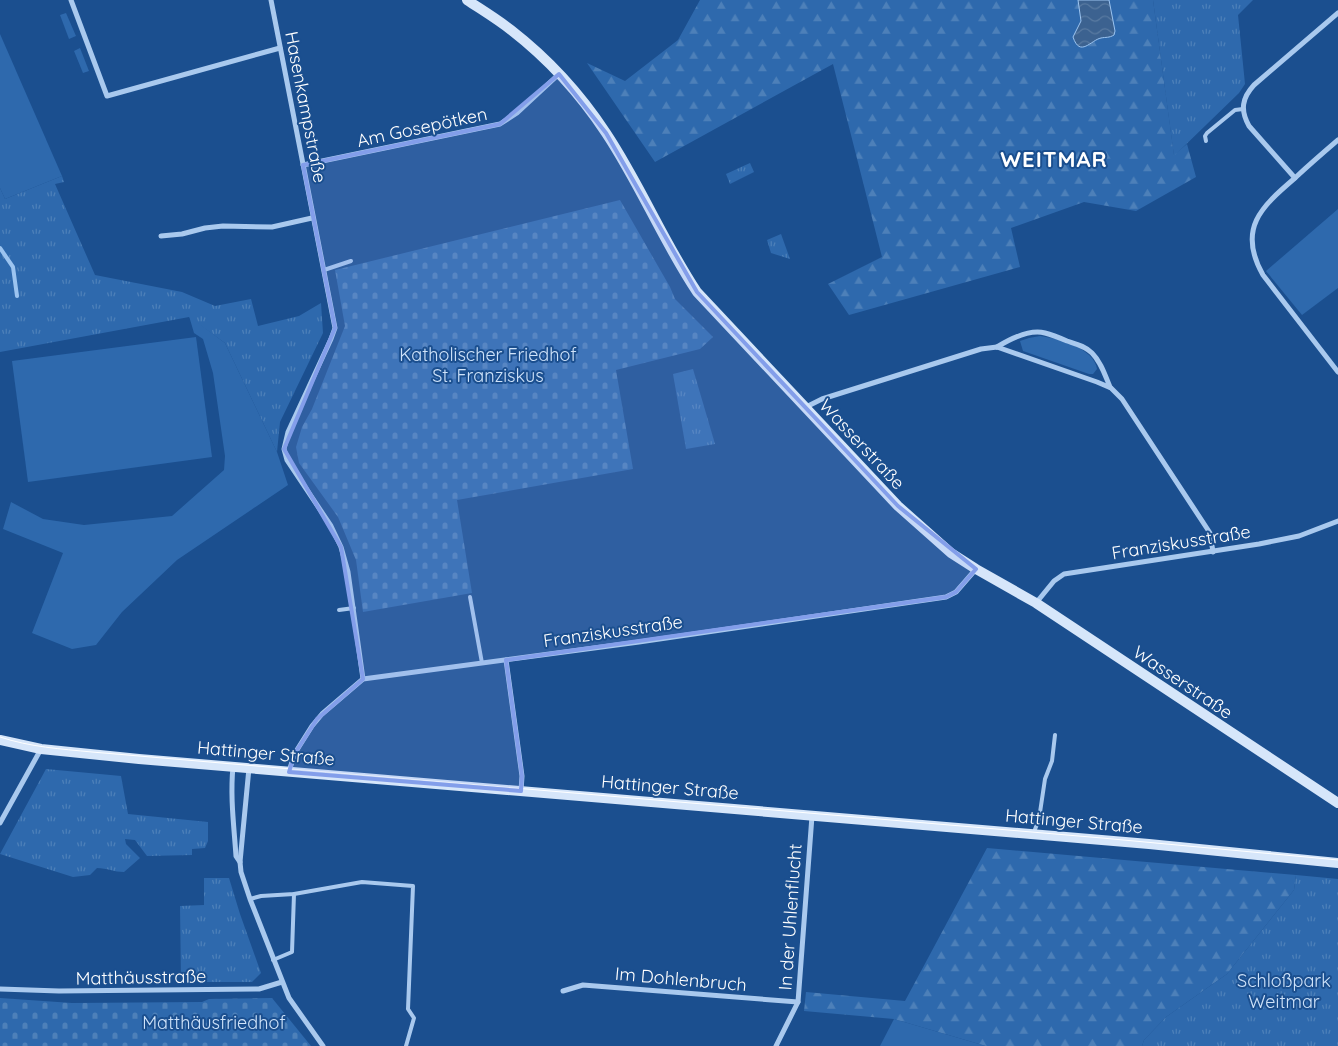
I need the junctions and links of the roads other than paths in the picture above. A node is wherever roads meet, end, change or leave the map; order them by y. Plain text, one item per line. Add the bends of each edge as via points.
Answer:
1 (71, 0) edge
2 (272, 0) edge
3 (467, 0) edge
4 (1338, 13) edge
5 (280, 48) junction
6 (559, 74) junction
7 (1243, 109) junction
8 (1338, 140) edge
9 (1206, 141) dead end
10 (303, 166) junction
11 (1295, 178) junction
12 (312, 218) junction
13 (161, 236) dead end
14 (351, 261) dead end
15 (324, 270) junction
16 (997, 347) junction
17 (1338, 372) edge
18 (1111, 388) junction
19 (805, 407) junction
20 (1338, 521) edge
21 (1213, 552) junction
22 (976, 569) junction
23 (470, 597) dead end
24 (1036, 603) junction
25 (354, 608) junction
26 (339, 610) dead end
27 (506, 660) junction
28 (482, 663) junction
29 (364, 679) junction
30 (1055, 735) dead end
31 (0, 740) edge
32 (41, 749) junction
33 (233, 767) junction
34 (249, 768) junction
35 (289, 772) junction
36 (521, 791) junction
37 (1338, 803) edge
38 (812, 816) junction
39 (0, 823) edge
40 (1033, 834) junction
41 (240, 862) junction
42 (1338, 862) edge
43 (294, 894) junction
44 (250, 899) junction
45 (273, 960) junction
46 (282, 982) junction
47 (0, 989) edge
48 (563, 990) dead end
49 (798, 1002) junction
50 (323, 1046) edge
51 (406, 1046) edge
52 (776, 1046) edge

1 - 5 street via 106,96
2 - 5 street, Hasenkampstraße
3 - 6 main road, Wasserstraße via 513,31
4 - 7 street via 1248,91
5 - 10 street, Hasenkampstraße
6 - 10 street, Am Gosepötken via 517,113 500,124
6 - 19 main road, Wasserstraße via 606,133 680,266 698,292
7 - 9 lane via 1235,110 1219,123 1205,136
7 - 11 street via 1249,126
8 - 11 street
10 - 12 street, Hasenkampstraße
11 - 17 street via 1258,214 1252,232 1253,253 1263,274
12 - 13 street via 272,227 223,226
12 - 15 street, Hasenkampstraße
14 - 15 lane
15 - 25 street, Hasenkampstraße via 334,328 332,339 288,432 284,448 287,460 331,526 341,547
16 - 18 street
16 - 18 street via 1008,340 1043,332 1077,344 1100,364
16 - 19 street via 880,380
18 - 21 street via 1122,399 1210,534
19 - 22 main road, Wasserstraße via 898,506 951,553
20 - 21 street, Franziskusstraße via 1299,536
21 - 24 street, Franziskusstraße via 1069,573 1057,578
22 - 24 main road, Wasserstraße
22 - 27 street, Franziskusstraße via 956,592 946,597
23 - 28 lane
24 - 37 main road, Wasserstraße
25 - 26 lane
25 - 29 street, Hasenkampstraße
27 - 28 street, Franziskusstraße
27 - 36 street via 522,776
28 - 29 street, Franziskusstraße
29 - 35 street via 312,726 295,753
30 - 40 lane via 1052,761
31 - 32 main road, Hattinger Straße
32 - 33 main road, Hattinger Straße
32 - 39 street
33 - 34 main road, Hattinger Straße
33 - 41 street via 232,806 236,856
34 - 35 main road, Hattinger Straße
34 - 41 street
35 - 36 main road, Hattinger Straße
36 - 38 main road, Hattinger Straße
38 - 40 main road, Hattinger Straße
38 - 49 street, In der Uhlenflucht
40 - 42 main road, Hattinger Straße
41 - 44 street
43 - 44 lane
43 - 45 lane via 292,952
43 - 51 lane via 362,882 413,886 408,1009 414,1018
44 - 45 street
45 - 46 street
46 - 47 street, Matthäusstraße via 260,989
46 - 50 street via 289,998
48 - 49 street, Im Dohlenbruch via 583,985
49 - 52 street, In der Uhlenflucht

